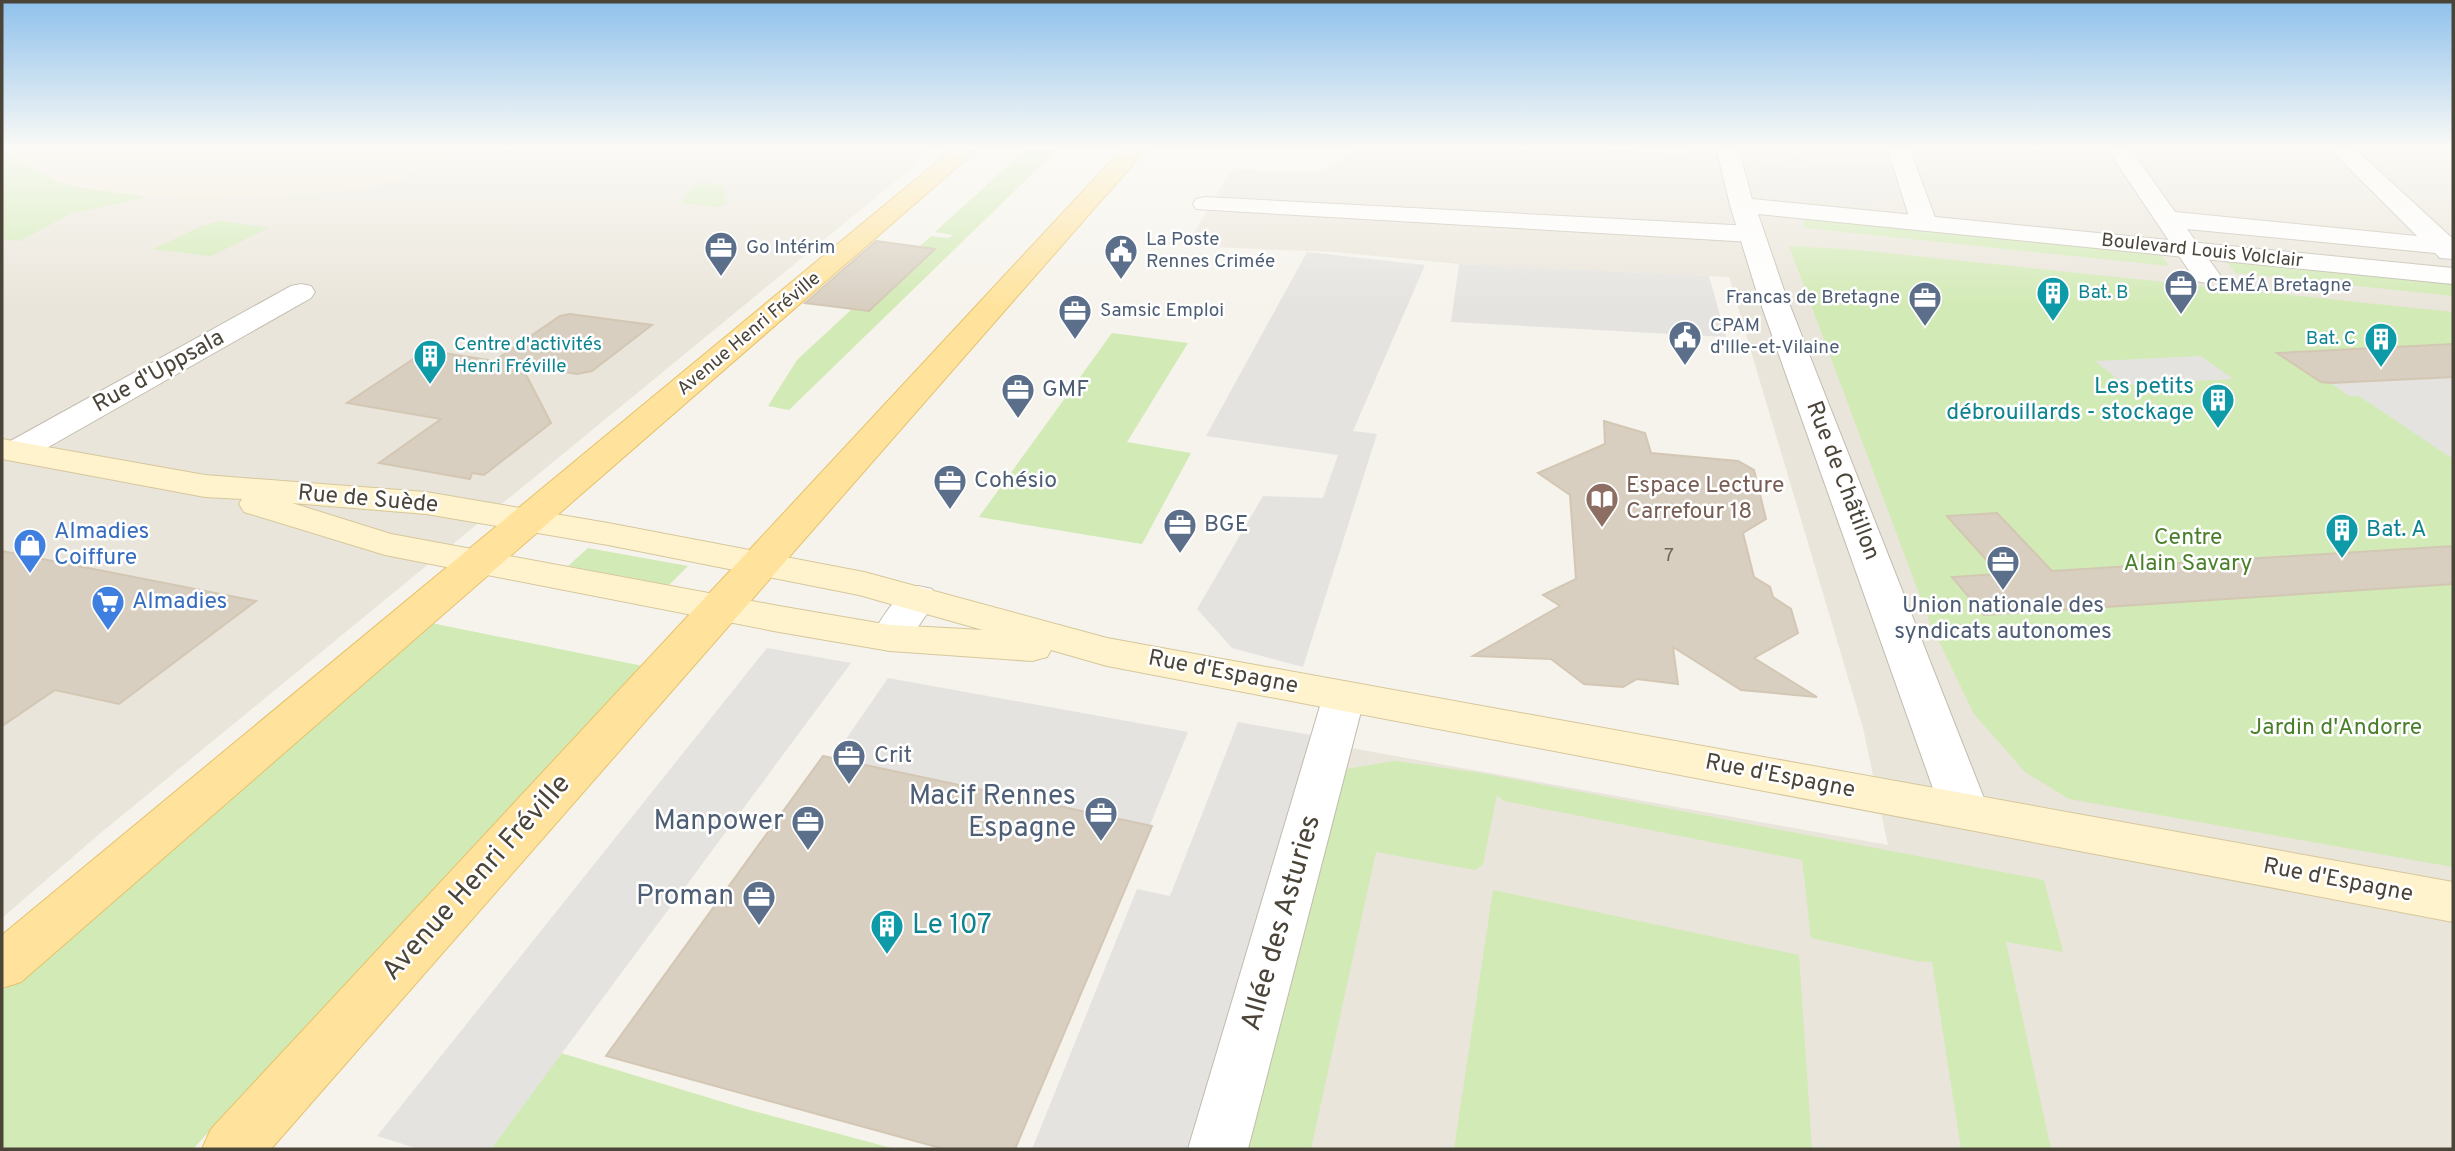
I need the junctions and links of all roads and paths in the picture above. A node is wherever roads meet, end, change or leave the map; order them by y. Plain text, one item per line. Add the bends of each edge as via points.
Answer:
1 (906, 201) edge
2 (1089, 201) edge
3 (1752, 201) edge
4 (1916, 201) edge
5 (2154, 201) edge
6 (2396, 201) edge
7 (1205, 204) dead end
8 (2166, 219) junction
9 (1924, 223) junction
10 (1764, 227) junction
11 (2188, 250) junction
12 (2449, 250) edge
13 (2206, 275) junction
14 (2453, 276) edge
15 (301, 292) dead end
16 (2453, 301) edge
17 (9, 450) edge
18 (205, 486) junction
19 (530, 521) junction
20 (480, 561) junction
21 (762, 564) junction
22 (918, 598) junction
23 (723, 608) junction
24 (890, 638) junction
25 (1107, 652) junction
26 (1344, 696) junction
27 (1965, 811) junction
28 (2453, 902) edge
29 (2, 966) edge
30 (232, 1149) edge
31 (1218, 1149) edge

1 - 19 main road, Avenue Henri Fréville
2 - 21 main road, Avenue Henri Fréville
3 - 10 street, Rue de Châtillon
4 - 9 street
5 - 8 street
6 - 12 street
7 - 10 street
8 - 11 street
8 - 12 street
9 - 10 street, Boulevard Louis Volclair
9 - 11 street, Boulevard Louis Volclair
10 - 13 street, Boulevard Louis Volclair
10 - 27 street, Rue de Châtillon
11 - 13 street
11 - 14 street, Boulevard Louis Volclair
13 - 16 street, Boulevard Louis Volclair
15 - 17 street, Rue d'Uppsala
17 - 18 main road, Rue de Suède
18 - 19 main road, Rue de Suède via 426,503
18 - 20 main road, Rue de Suède via 385,544
19 - 20 main road, Avenue Henri Fréville
19 - 21 main road
20 - 23 main road
20 - 29 main road, Avenue Henri Fréville
21 - 22 main road, Rue d'Espagne
21 - 23 main road, Avenue Henri Fréville
22 - 24 street
22 - 25 main road, Rue d'Espagne
23 - 24 main road, Rue d'Espagne
23 - 30 main road, Avenue Henri Fréville
24 - 25 main road, Rue d'Espagne
25 - 26 main road, Rue d'Espagne
26 - 27 main road, Rue d'Espagne
26 - 31 street, Allée des Asturies
27 - 28 main road, Rue d'Espagne

